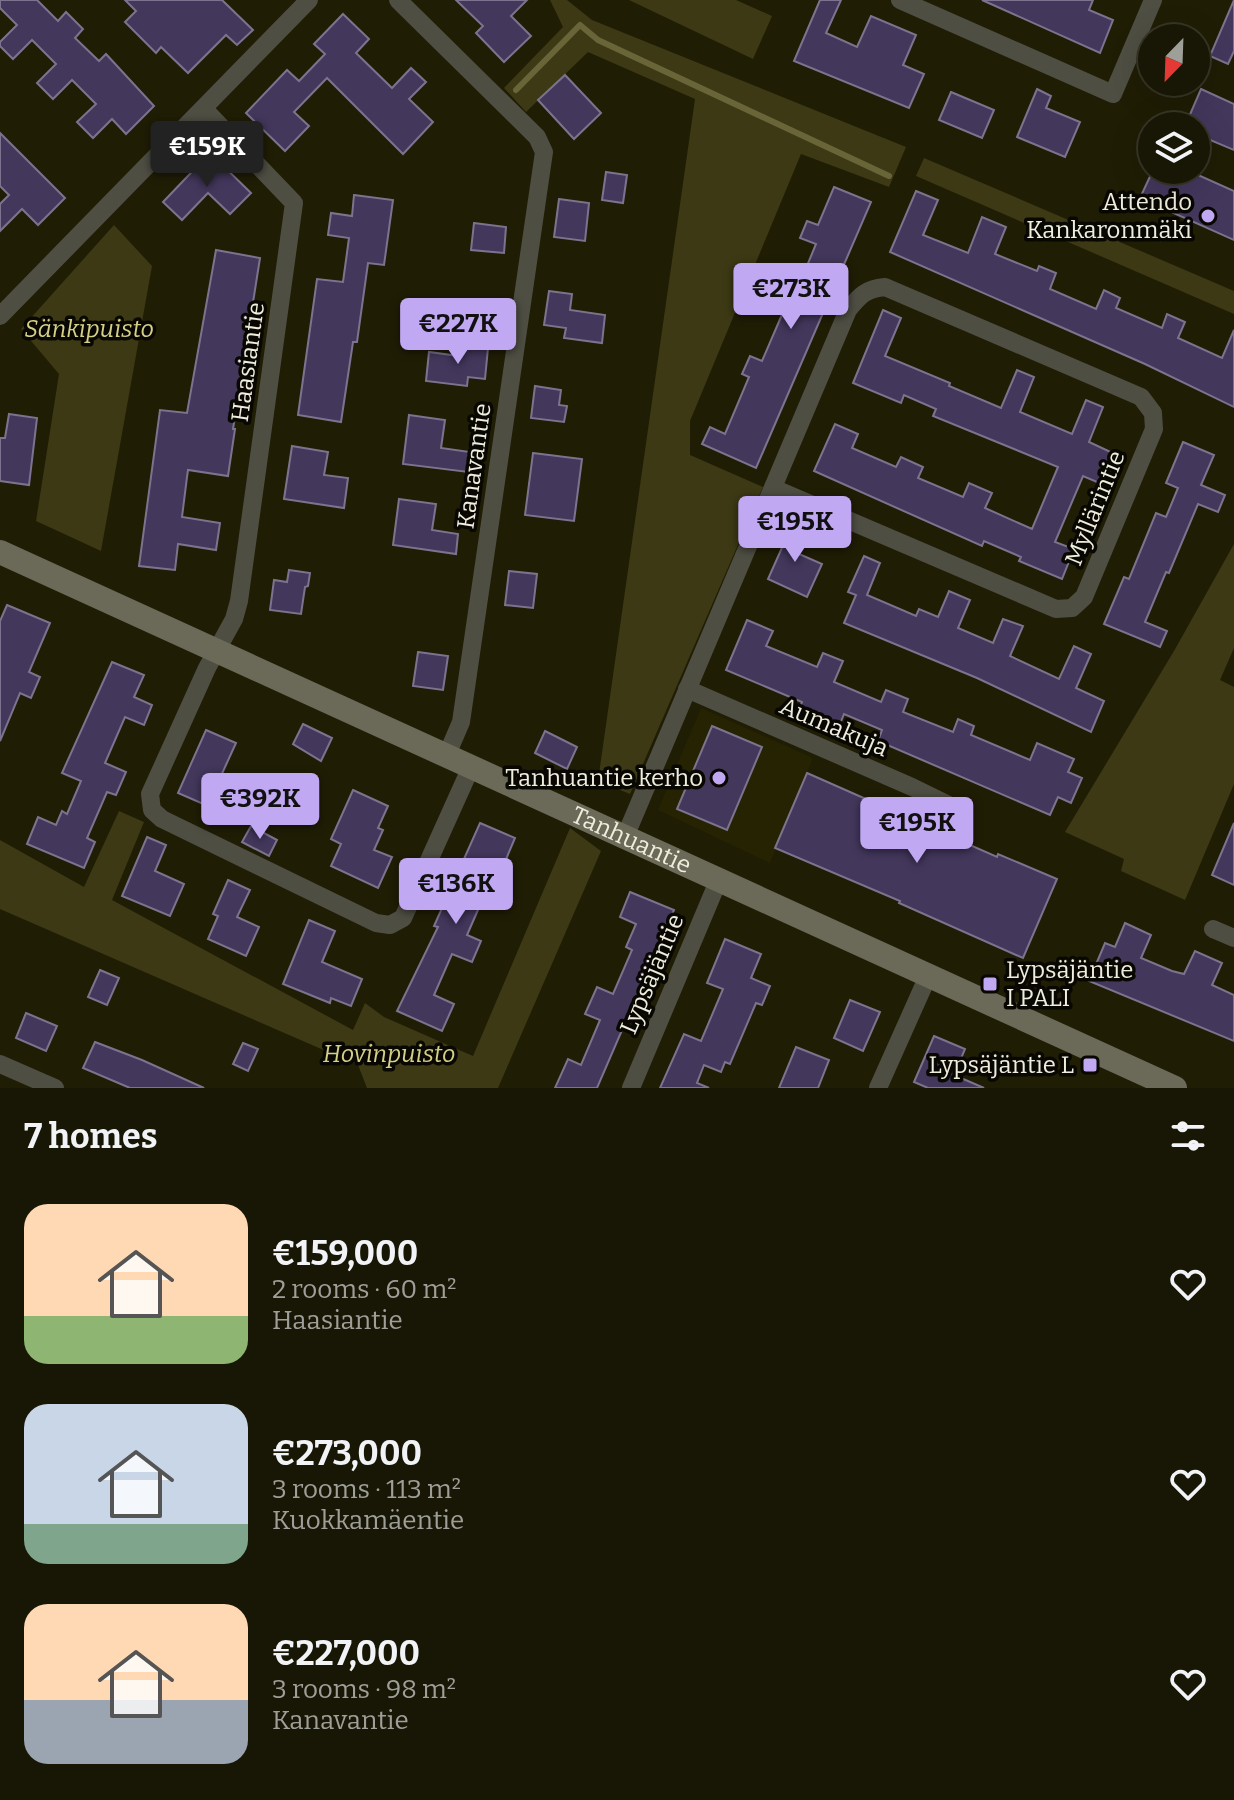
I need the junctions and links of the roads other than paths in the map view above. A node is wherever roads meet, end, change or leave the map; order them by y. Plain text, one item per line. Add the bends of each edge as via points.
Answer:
1 (309, 0) edge
2 (398, 0) edge
3 (900, 0) edge
4 (1153, 0) edge
5 (204, 109) junction
6 (0, 316) edge
7 (773, 488) junction
8 (1, 555) edge
9 (216, 652) junction
10 (687, 689) junction
11 (446, 757) junction
12 (471, 767) junction
13 (961, 811) dead end
14 (625, 837) junction
15 (719, 879) junction
16 (1213, 929) dead end
17 (1234, 938) edge
18 (928, 976) junction
19 (0, 1064) edge
20 (1161, 1085) edge
21 (55, 1088) edge
22 (631, 1088) edge
23 (878, 1088) edge

1 - 5 street
2 - 11 street, Kanavantie via 537,137 544,152 461,722
3 - 4 street via 1113,94
5 - 6 street
5 - 9 street, Haasiantie via 294,203 239,601
7 - 7 street, Myllärintie via 848,310 868,289 885,287 1141,397 1153,413 1154,429 1084,597 1072,608 1056,609
7 - 10 street
8 - 9 street, Tanhuantie
9 - 11 street, Tanhuantie
9 - 12 street via 150,794 152,810 376,923 390,925 403,918
10 - 13 street, Aumakuja
10 - 14 street
11 - 12 street, Tanhuantie
12 - 14 street, Tanhuantie
14 - 15 street, Tanhuantie
15 - 18 street, Tanhuantie
15 - 22 street, Lypsäjäntie
16 - 17 street
18 - 20 street, Tanhuantie
18 - 23 street
19 - 21 street

